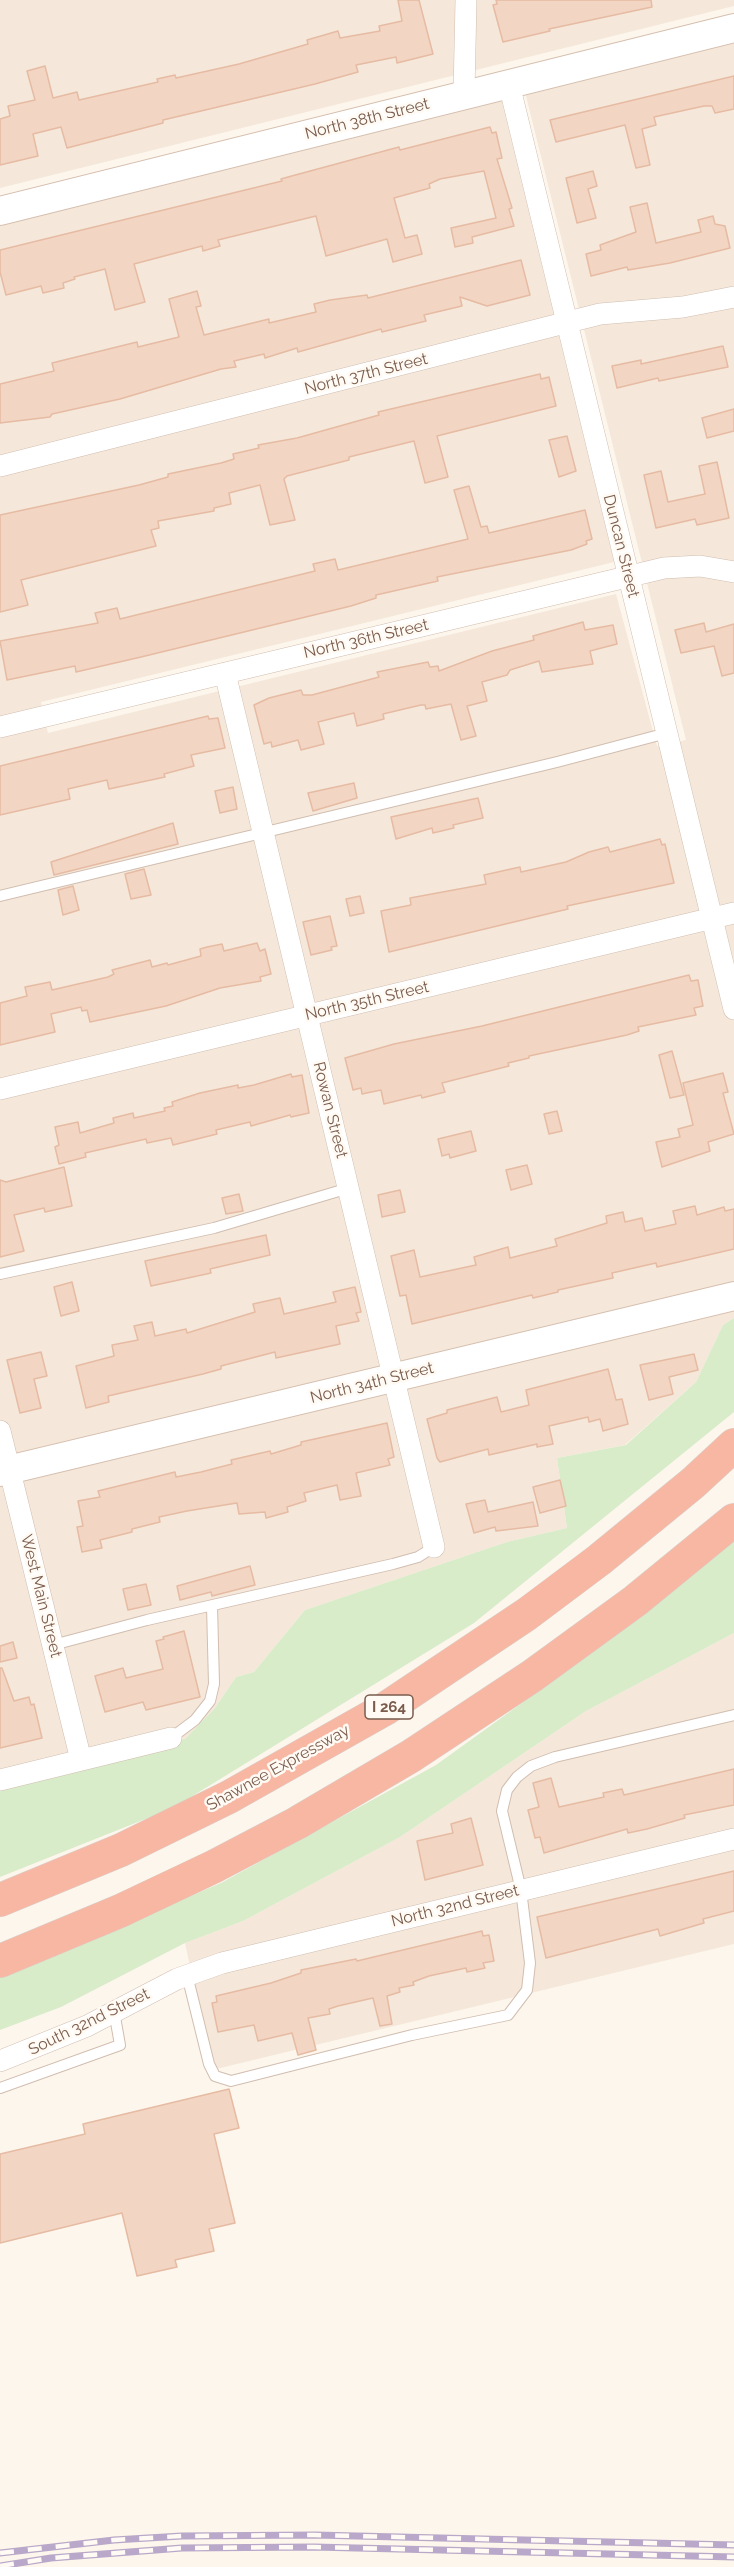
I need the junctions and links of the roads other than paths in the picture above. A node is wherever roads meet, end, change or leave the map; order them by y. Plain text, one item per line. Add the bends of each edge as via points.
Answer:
1 (466, 0) edge
2 (734, 28) edge
3 (509, 84) junction
4 (464, 94) junction
5 (0, 211) edge
6 (734, 297) edge
7 (567, 323) junction
8 (0, 466) edge
9 (734, 572) edge
10 (628, 576) junction
11 (225, 673) junction
12 (0, 727) edge
13 (667, 733) junction
14 (263, 833) junction
15 (0, 896) edge
16 (734, 913) edge
17 (712, 918) junction
18 (734, 1009) edge
19 (307, 1015) junction
20 (0, 1089) edge
21 (349, 1188) junction
22 (0, 1274) edge
23 (734, 1296) edge
24 (395, 1378) junction
25 (0, 1431) edge
26 (734, 1445) edge
27 (5, 1471) edge
28 (734, 1520) edge
29 (434, 1547) joint
30 (212, 1606) junction
31 (53, 1645) junction
32 (734, 1715) edge
33 (171, 1738) joint
34 (81, 1760) junction
35 (0, 1780) edge
36 (734, 1839) edge
37 (521, 1890) junction
38 (0, 1900) edge
39 (0, 1961) edge
40 (182, 1977) junction
41 (114, 2011) junction
42 (0, 2061) edge
43 (0, 2088) edge

1 - 4 street
2 - 3 street, North 38th Street
3 - 4 street, North 38th Street
3 - 7 street, Duncan Street
4 - 5 street, North 38th Street
6 - 7 street, North 37th Street via 683,307 600,314
7 - 8 street, North 37th Street
7 - 10 street, Duncan Street
9 - 10 street, North 36th Street via 700,566
10 - 11 street, North 36th Street
10 - 13 street, Duncan Street
11 - 12 street, North 36th Street
11 - 14 street, Rowan Street
13 - 14 lane
13 - 17 street, Duncan Street
14 - 15 lane
14 - 19 street, Rowan Street
16 - 17 street, North 35th Street
17 - 18 street, Duncan Street
17 - 19 street, North 35th Street
19 - 20 street, North 35th Street
19 - 21 street, Rowan Street
21 - 22 lane via 214,1228
21 - 24 street, Rowan Street
23 - 24 street, North 34th Street
24 - 27 street, North 34th Street
24 - 29 street, Rowan Street
25 - 27 street, West Main Street
26 - 38 highway, Shawnee Expressway / I 264 via 599,1560 527,1614 385,1709 229,1797 121,1850
27 - 31 street, West Main Street
28 - 39 highway via 532,1676 411,1756 213,1867
29 - 30 lane via 418,1557 393,1564
30 - 31 lane
30 - 33 lane via 214,1684 210,1701 195,1720
31 - 34 street, West Main Street
32 - 37 lane via 555,1757 516,1777 507,1790 502,1811
33 - 34 street
34 - 35 street
36 - 37 street, North 32nd Street
37 - 40 street, North 32nd Street via 222,1963
37 - 40 lane via 530,1963 527,1990 508,2014 231,2081 216,2076 209,2064
40 - 41 street, South 32nd Street
41 - 42 street, South 32nd Street via 26,2053
41 - 43 lane via 120,2045

